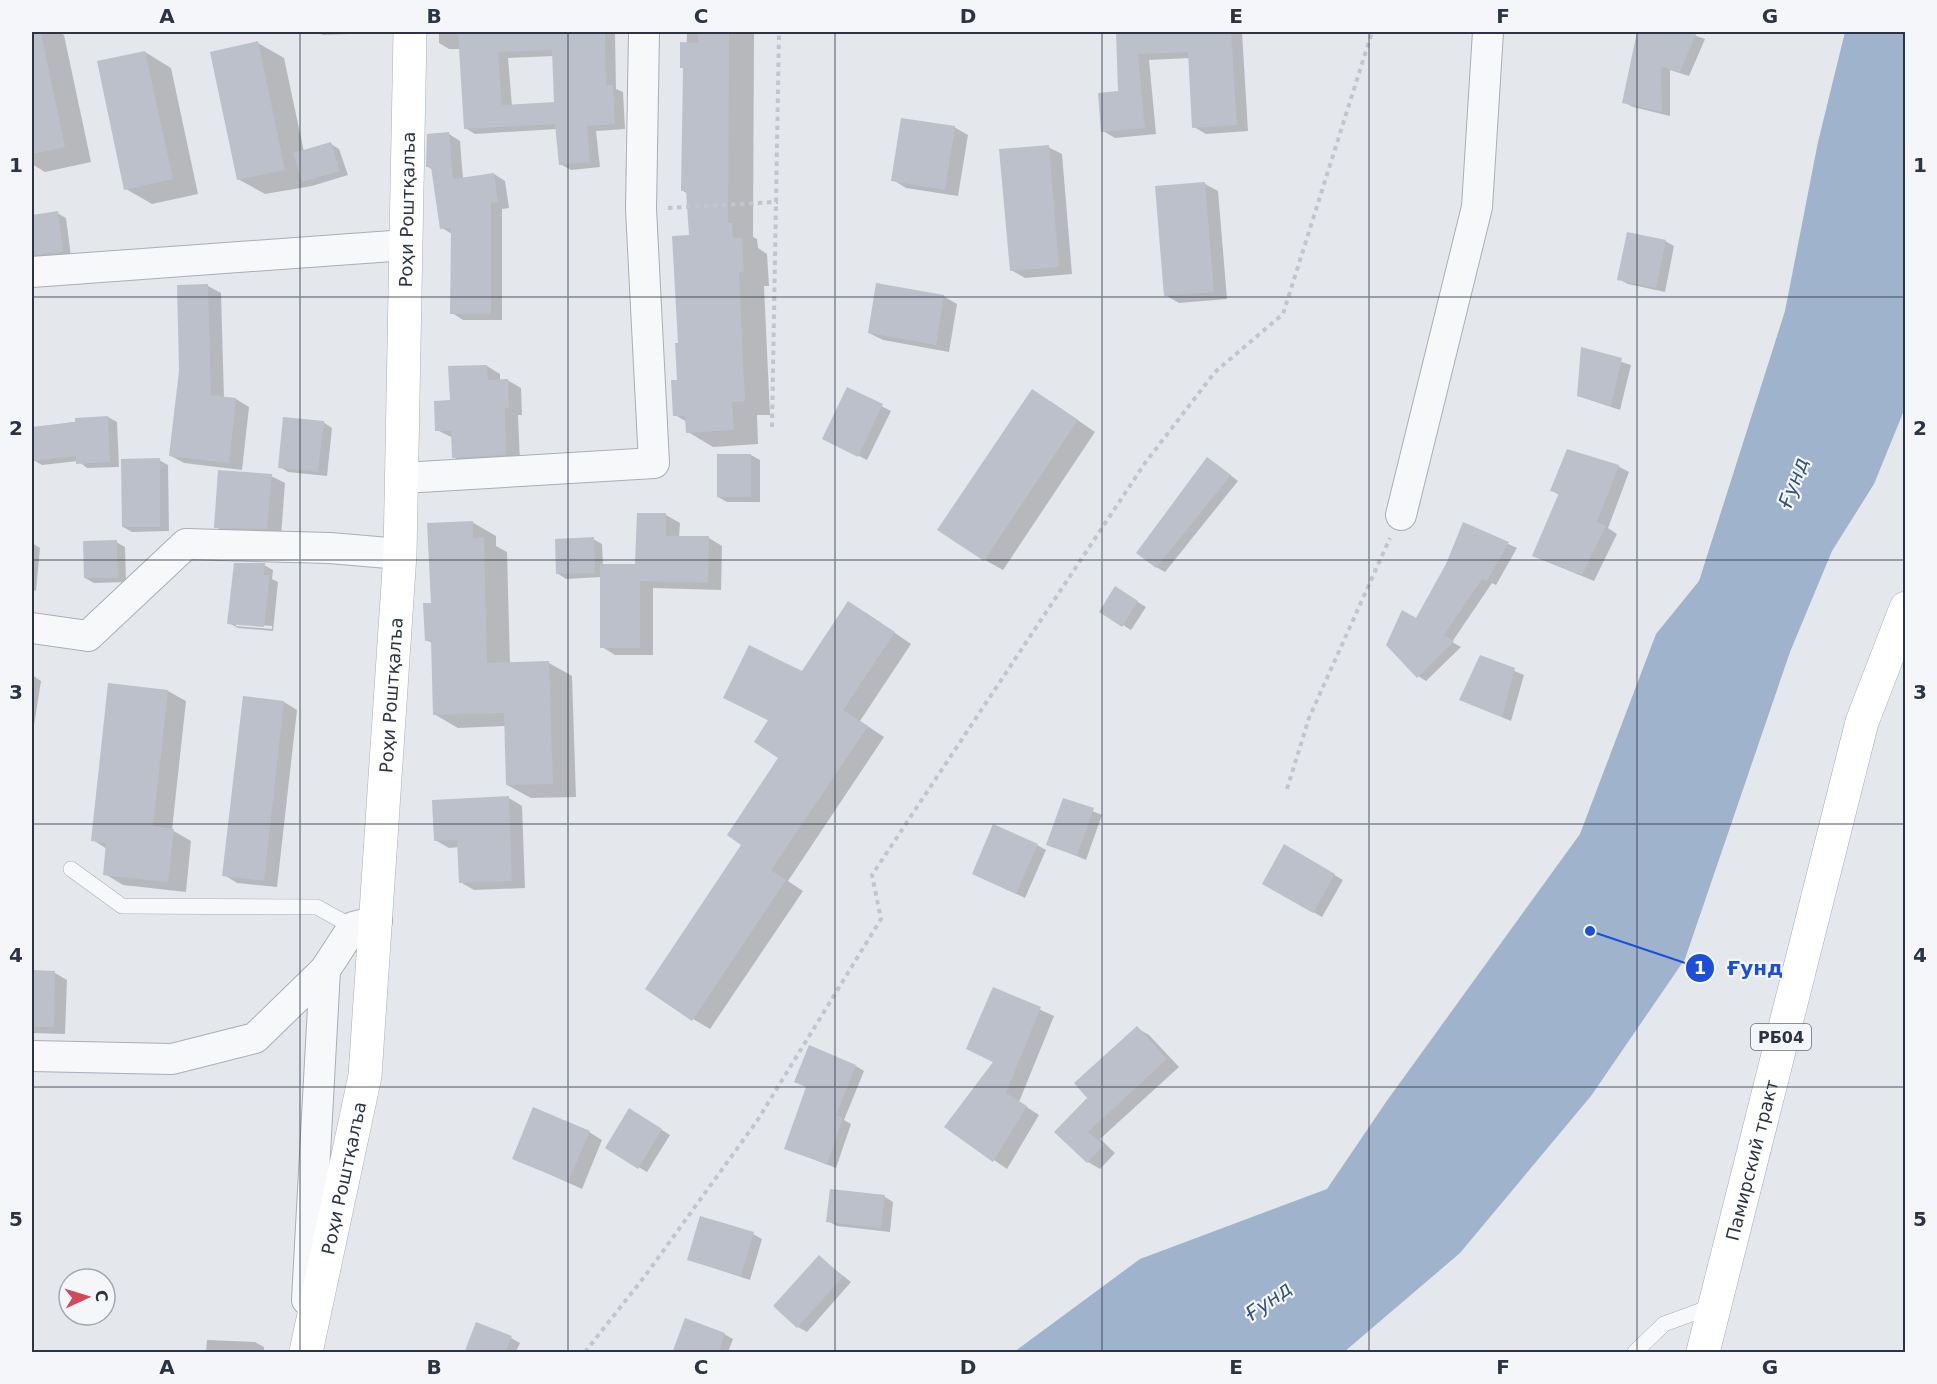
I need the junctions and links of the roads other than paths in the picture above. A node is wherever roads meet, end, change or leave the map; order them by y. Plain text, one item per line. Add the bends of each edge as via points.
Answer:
1 (410, 32) edge
2 (644, 32) edge
3 (1488, 32) edge
4 (405, 245) junction
5 (32, 272) edge
6 (403, 478) junction
7 (1401, 515) road end
8 (400, 554) junction
9 (1905, 608) edge
10 (32, 628) edge
11 (71, 869) dead end
12 (365, 924) junction
13 (325, 970) junction
14 (32, 1056) edge
15 (1713, 1306) junction
16 (304, 1353) edge
17 (1635, 1353) edge
18 (1703, 1353) edge

1 - 4 main road, Роҳи Роштқалъа
2 - 6 street via 641,209 654,463
3 - 7 street via 1477,207
4 - 5 street
4 - 6 main road, Роҳи Роштқалъа
6 - 8 main road, Роҳи Роштқалъа
8 - 10 street via 186,544 88,636
8 - 12 main road, Роҳи Роштқалъа
9 - 15 main road, Памирский тракт / РБ04 via 1862,722
11 - 12 lane via 122,906 317,907
12 - 13 street
12 - 16 main road, Роҳи Роштқалъа via 364,1076
13 - 14 street via 255,1038 172,1059
13 - 16 street
15 - 17 lane via 1664,1324
15 - 18 main road, Памирский тракт / РБ04

